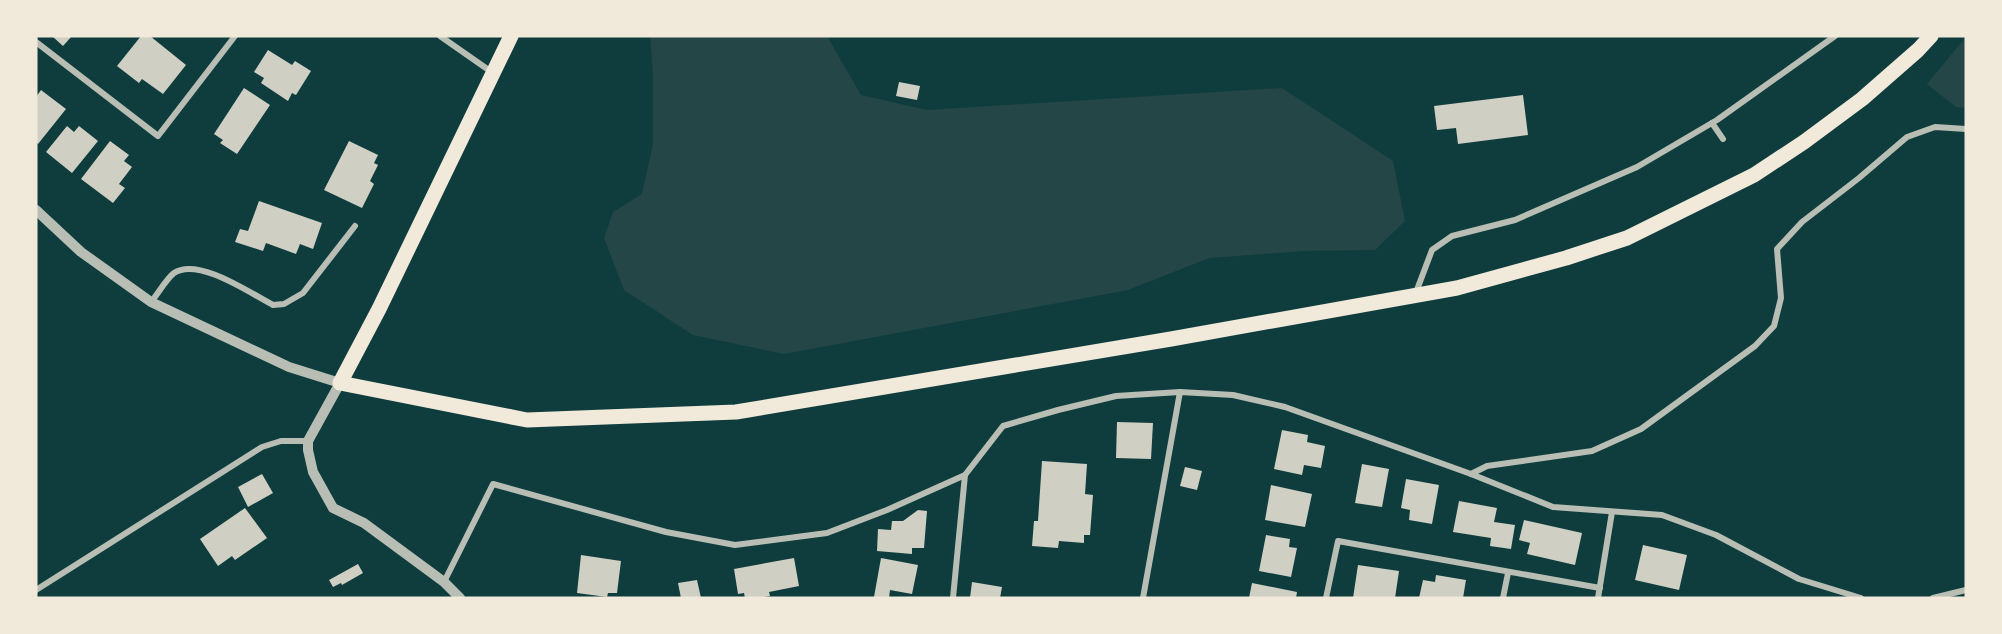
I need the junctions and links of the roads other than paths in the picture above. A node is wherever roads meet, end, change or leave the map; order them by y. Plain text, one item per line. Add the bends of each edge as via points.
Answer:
1 (235, 36) edge
2 (440, 36) edge
3 (511, 36) edge
4 (1835, 36) edge
5 (1931, 36) edge
6 (36, 42) edge
7 (493, 73) junction
8 (1712, 123) junction
9 (1966, 129) edge
10 (1723, 140) dead end
11 (36, 210) edge
12 (355, 226) dead end
13 (1415, 295) junction
14 (151, 302) junction
15 (340, 383) junction
16 (1180, 393) junction
17 (308, 441) junction
18 (1471, 474) junction
19 (965, 475) junction
20 (1612, 512) junction
21 (1508, 573) junction
22 (444, 582) junction
23 (1600, 588) junction
24 (36, 590) edge
25 (1966, 590) edge
26 (460, 598) edge
27 (953, 598) edge
28 (1143, 598) edge
29 (1326, 598) edge
30 (1503, 598) edge
31 (1598, 598) edge
32 (1861, 598) edge
33 (1933, 598) edge

1 - 6 street via 158,136
2 - 7 street
3 - 7 main road
4 - 8 street
5 - 13 main road via 1862,99 1755,176 1627,238 1457,288
7 - 15 main road
8 - 10 street
8 - 13 street via 1637,167 1515,220 1452,236 1432,250
9 - 18 street via 1935,127 1907,137 1802,222 1777,249 1781,298 1773,327 1755,346 1641,429 1592,451 1487,466
11 - 14 street via 81,252
12 - 14 street via 303,293 284,304 273,304 207,271 190,268 174,273
13 - 15 main road via 736,412 527,420
14 - 15 street via 289,367
15 - 17 street
16 - 18 street via 1233,395 1285,407
16 - 19 street via 1116,396 1003,426
16 - 28 street
17 - 22 street via 314,472 333,507 364,524
17 - 24 street via 280,441 261,447
18 - 20 street via 1553,507
19 - 22 street via 827,533 735,545 666,532 494,484
19 - 27 street
20 - 23 street
20 - 32 street via 1662,515 1716,535 1799,579
21 - 23 street
21 - 29 street via 1338,541
21 - 30 street
22 - 26 street
23 - 31 street
25 - 33 street

